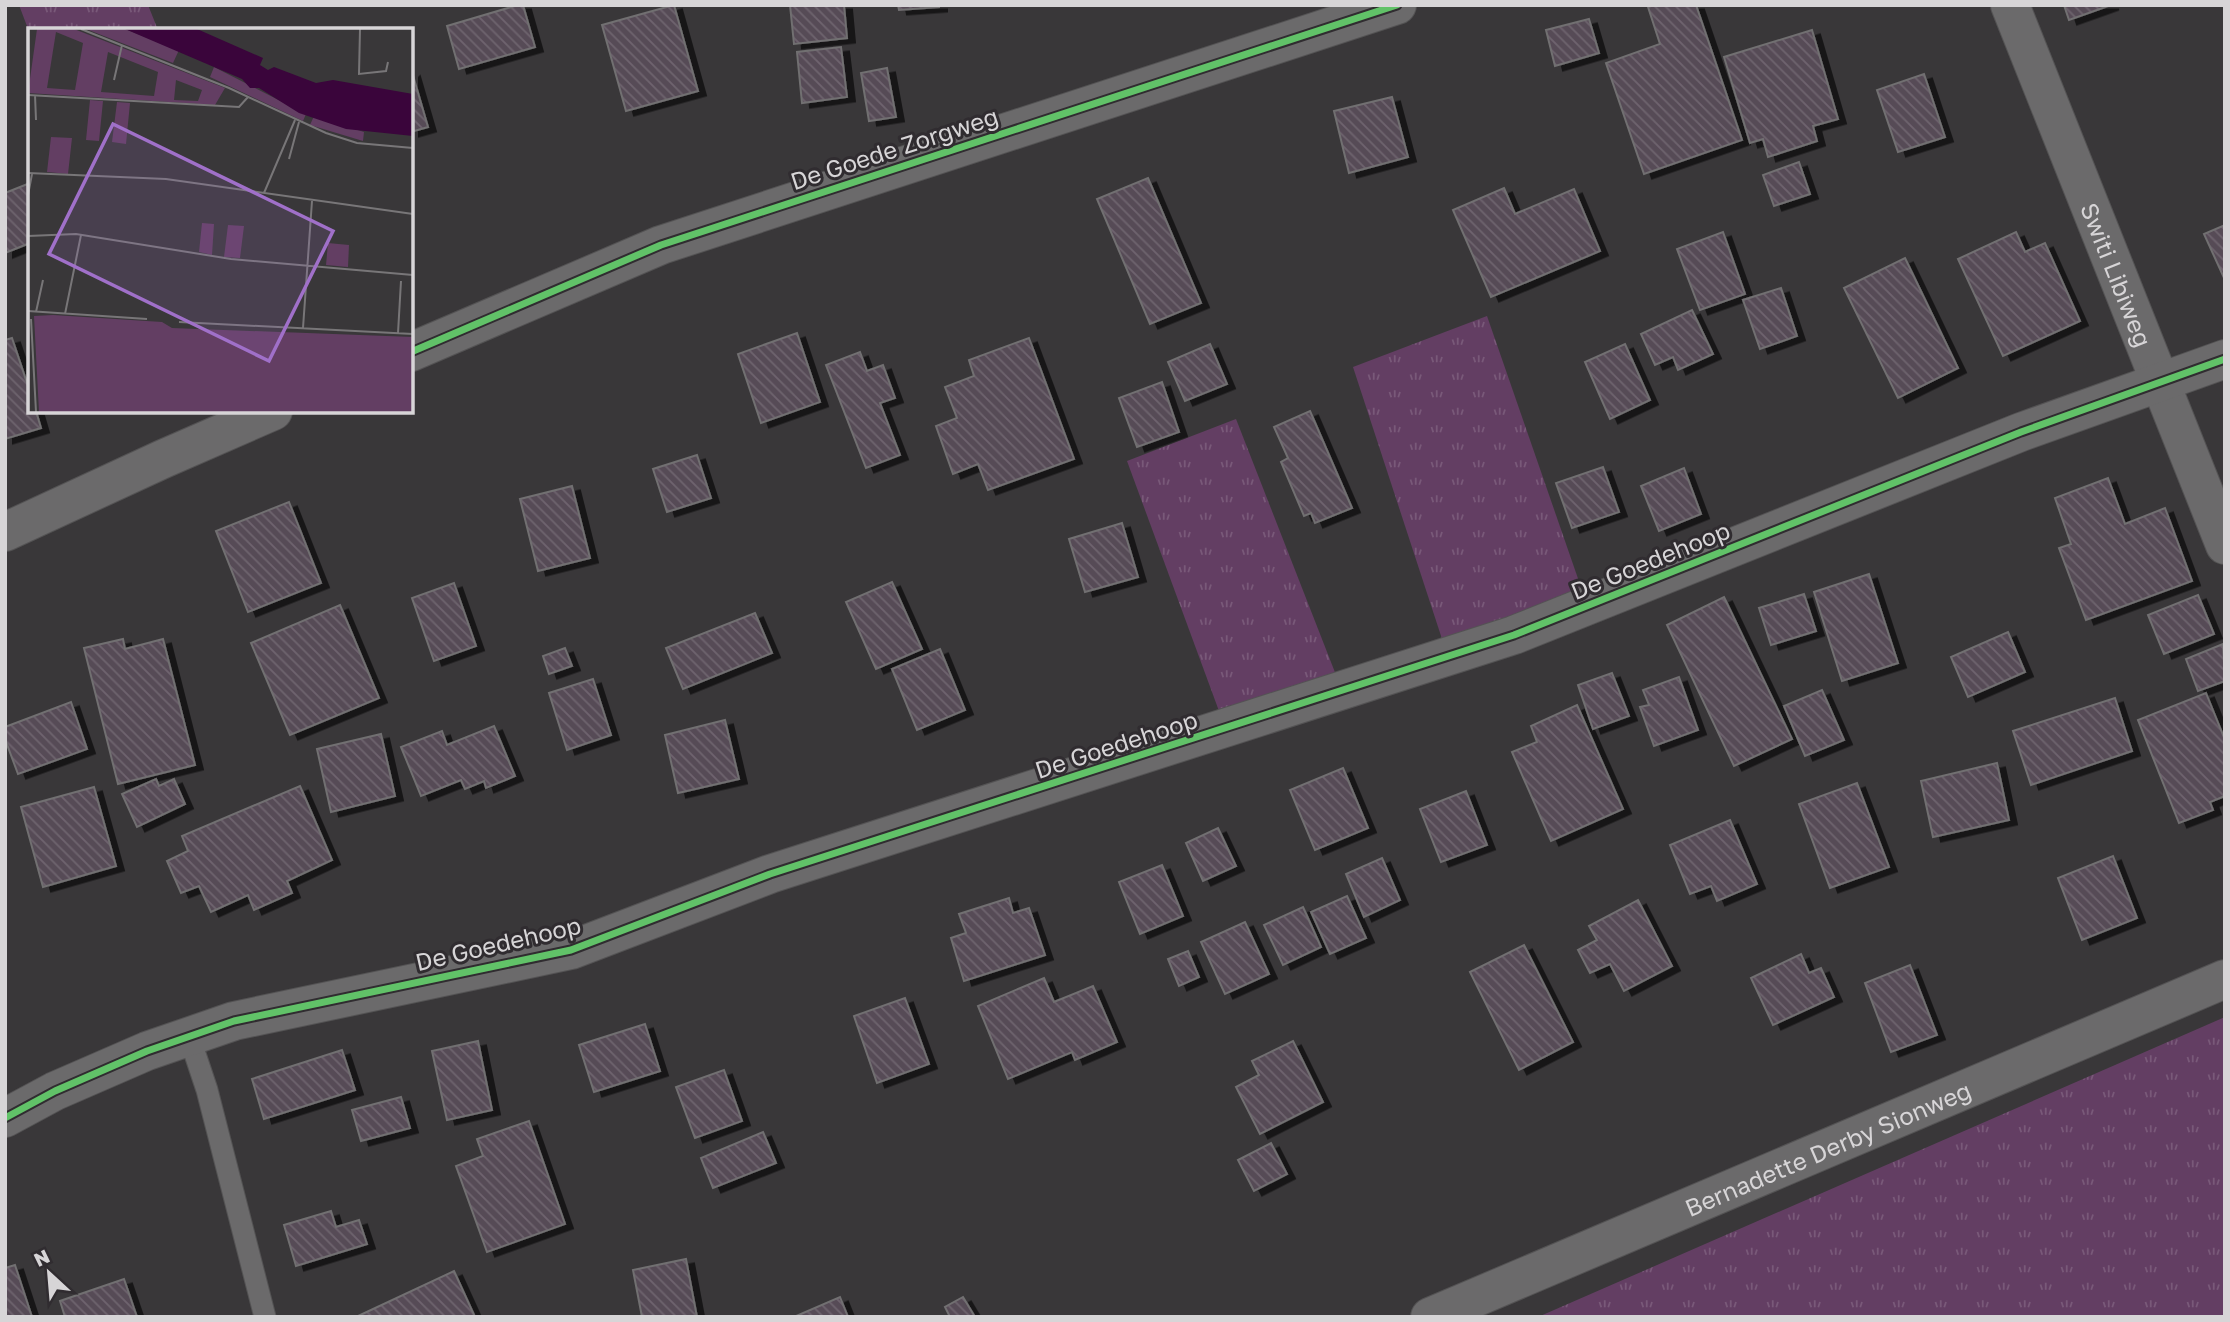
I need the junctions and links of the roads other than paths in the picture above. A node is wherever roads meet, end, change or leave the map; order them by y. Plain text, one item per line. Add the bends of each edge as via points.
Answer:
1 (1397, 5) edge
2 (2010, 5) edge
3 (413, 351) edge
4 (2225, 359) edge
5 (2159, 383) junction
6 (268, 413) edge
7 (5, 532) edge
8 (2225, 545) edge
9 (2225, 979) edge
10 (189, 1037) junction
11 (5, 1118) edge
12 (265, 1317) edge
13 (1430, 1317) edge

1 - 3 street, De Goede Zorgweg via 660,245
2 - 5 street, Switi Libiweg
4 - 5 street, De Goedehoop
5 - 8 street, Switi Libiweg
5 - 10 street, De Goedehoop via 2021,432 1514,635 770,874 571,950 234,1021
6 - 7 street
9 - 13 street, Bernadette Derby Sionweg
10 - 11 street, De Goedehoop via 55,1091
10 - 12 lane

